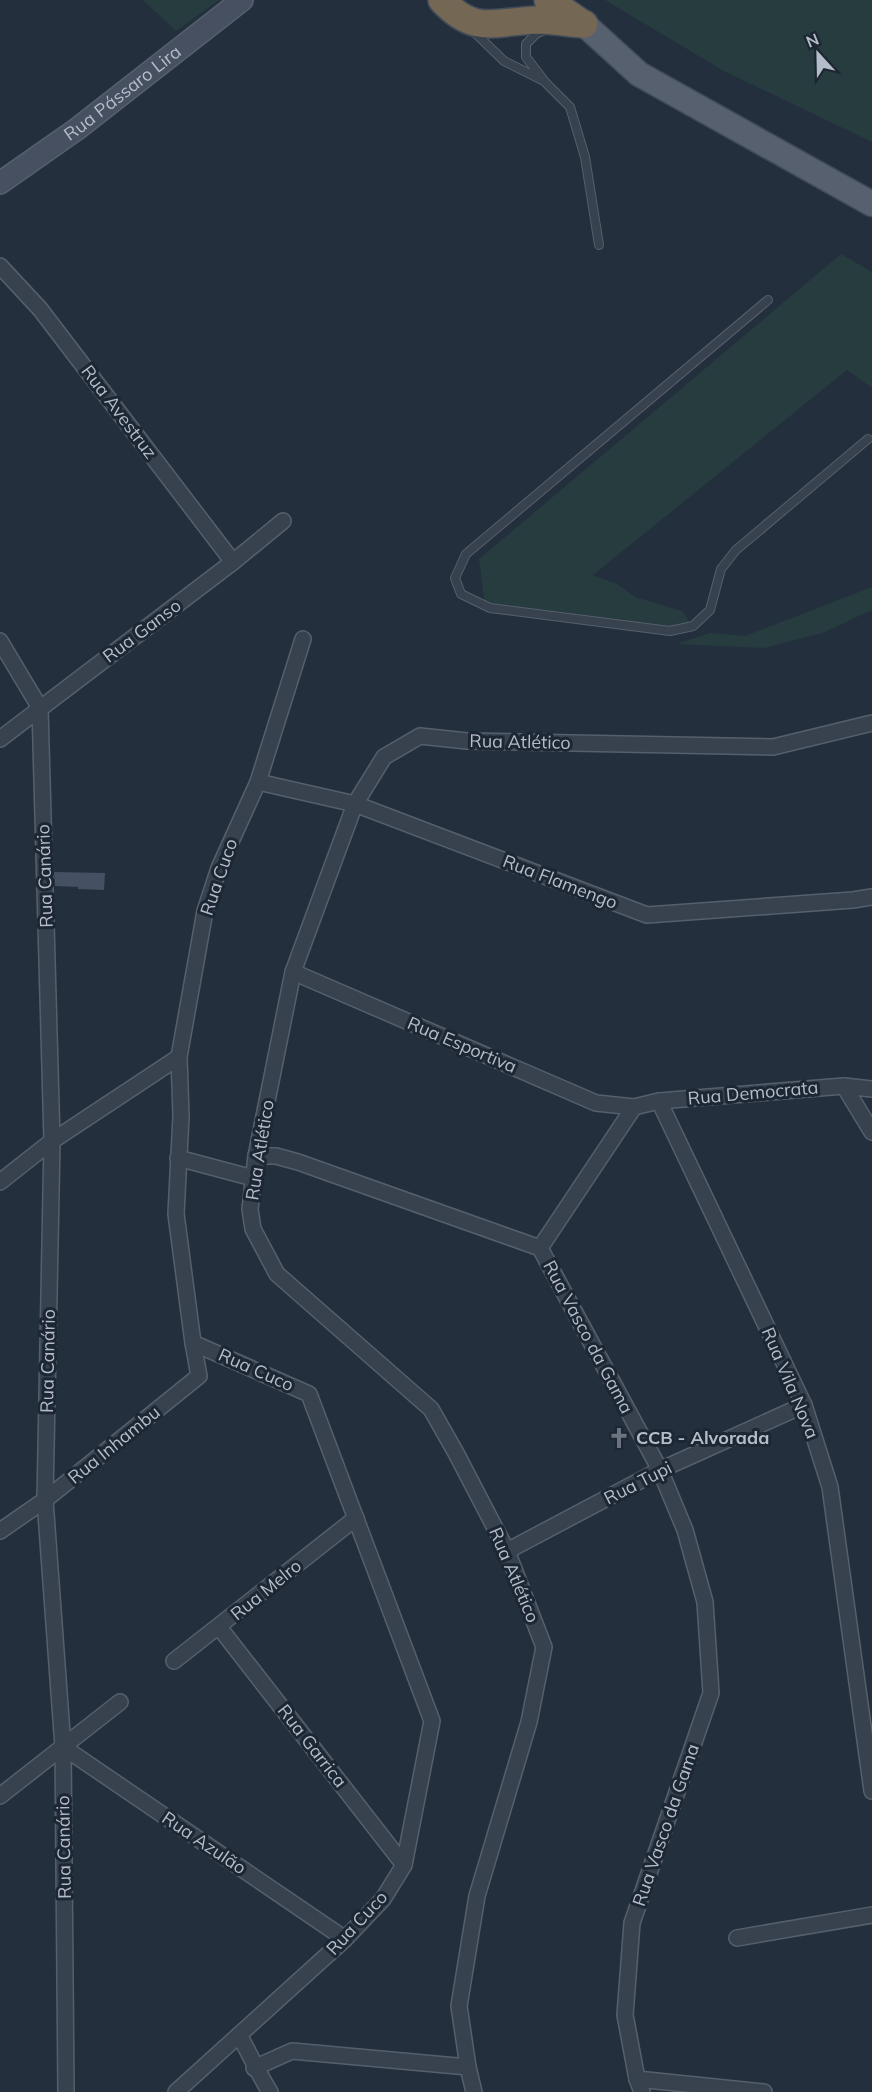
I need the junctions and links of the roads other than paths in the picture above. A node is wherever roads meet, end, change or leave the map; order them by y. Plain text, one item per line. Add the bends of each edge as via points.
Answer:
1 (242, 0) edge
2 (448, 6) edge
3 (564, 15) edge
4 (545, 82) junction
5 (0, 183) edge
6 (872, 204) edge
7 (598, 245) dead end
8 (0, 266) edge
9 (768, 300) dead end
10 (868, 439) dead end
11 (283, 521) dead end
12 (233, 562) junction
13 (303, 639) dead end
14 (0, 641) edge
15 (40, 708) junction
16 (872, 723) edge
17 (0, 739) edge
18 (258, 782) junction
19 (355, 804) junction
20 (872, 897) edge
21 (293, 972) junction
22 (179, 1057) junction
23 (844, 1086) junction
24 (872, 1089) edge
25 (659, 1101) junction
26 (634, 1107) junction
27 (872, 1132) edge
28 (52, 1141) junction
29 (256, 1156) junction
30 (178, 1158) junction
31 (253, 1178) junction
32 (0, 1182) edge
33 (540, 1248) junction
34 (194, 1343) junction
35 (804, 1405) junction
36 (660, 1470) junction
37 (45, 1500) junction
38 (356, 1518) junction
39 (0, 1531) edge
40 (507, 1551) junction
41 (219, 1627) junction
42 (174, 1661) dead end
43 (120, 1702) dead end
44 (63, 1746) junction
45 (872, 1791) edge
46 (0, 1796) edge
47 (404, 1865) junction
48 (872, 1915) edge
49 (737, 1938) dead end
50 (345, 1939) junction
51 (239, 2035) junction
52 (468, 2067) junction
53 (254, 2068) junction
54 (640, 2086) edge
55 (66, 2092) edge
56 (176, 2092) edge
57 (270, 2092) edge
58 (474, 2092) edge
59 (764, 2092) edge

1 - 5 street, Rua Pássaro Lira via 77,129
2 - 3 highway via 472,22 494,25
2 - 4 lane via 504,61
3 - 4 lane via 526,44 526,57
3 - 6 main road via 639,74
4 - 7 lane via 570,106 585,156
8 - 12 street, Rua Avestruz via 40,309
9 - 10 lane via 466,554 454,578 461,594 490,608 670,631 693,627 710,610 722,569 736,550
11 - 12 street, Rua Ganso
12 - 15 street, Rua Ganso
13 - 18 street, Rua Cuco
14 - 15 street, Rua Canário
15 - 17 street, Rua Ganso
15 - 28 street, Rua Canário
16 - 19 street, Rua Atlético via 773,747 467,741 420,736 384,757
18 - 19 street, Rua Flamengo
18 - 22 street, Rua Cuco via 219,868 205,910
19 - 20 street, Rua Flamengo via 647,915
19 - 21 street, Rua Atlético
21 - 26 street, Rua Esportiva via 596,1103
21 - 29 street, Rua Atlético
22 - 28 street
22 - 30 street, Rua Cuco
23 - 24 street, Rua Democrata
23 - 25 street, Rua Democrata
23 - 27 street
25 - 26 street, Rua Democrata
25 - 35 street, Rua Vila Nova
26 - 33 street
28 - 32 street
28 - 37 street, Rua Canário
29 - 31 street, Rua Atlético
29 - 33 street, Rua Vasco da Gama via 298,1162
30 - 31 street
30 - 34 street, Rua Cuco via 176,1214
31 - 40 street, Rua Atlético via 253,1228 277,1274 431,1409
33 - 36 street, Rua Vasco da Gama
34 - 37 street, Rua Inhambu via 199,1376
34 - 38 street, Rua Cuco via 309,1394
35 - 36 street, Rua Tupi
35 - 45 street, Rua Vila Nova via 830,1487
36 - 40 street, Rua Tupi
36 - 54 street, Rua Vasco da Gama via 685,1530 705,1602 711,1694 632,1923 625,2015
37 - 39 street, Rua Inhambu
37 - 44 street, Rua Canário
38 - 41 street, Rua Melro
38 - 47 street, Rua Cuco via 432,1721
40 - 52 street, Rua Atlético via 544,1647 529,1722 477,1896 459,2006
41 - 42 street, Rua Melro
41 - 47 street, Rua Garrica
43 - 44 street
44 - 46 street
44 - 50 street, Rua Azulão
44 - 55 street, Rua Canário
47 - 50 street, Rua Cuco via 383,1899
48 - 49 street
50 - 51 street, Rua Cuco
51 - 53 street
51 - 56 street, Rua Cuco
52 - 53 street via 292,2050
52 - 58 street, Rua Atlético
53 - 57 street
54 - 59 street

